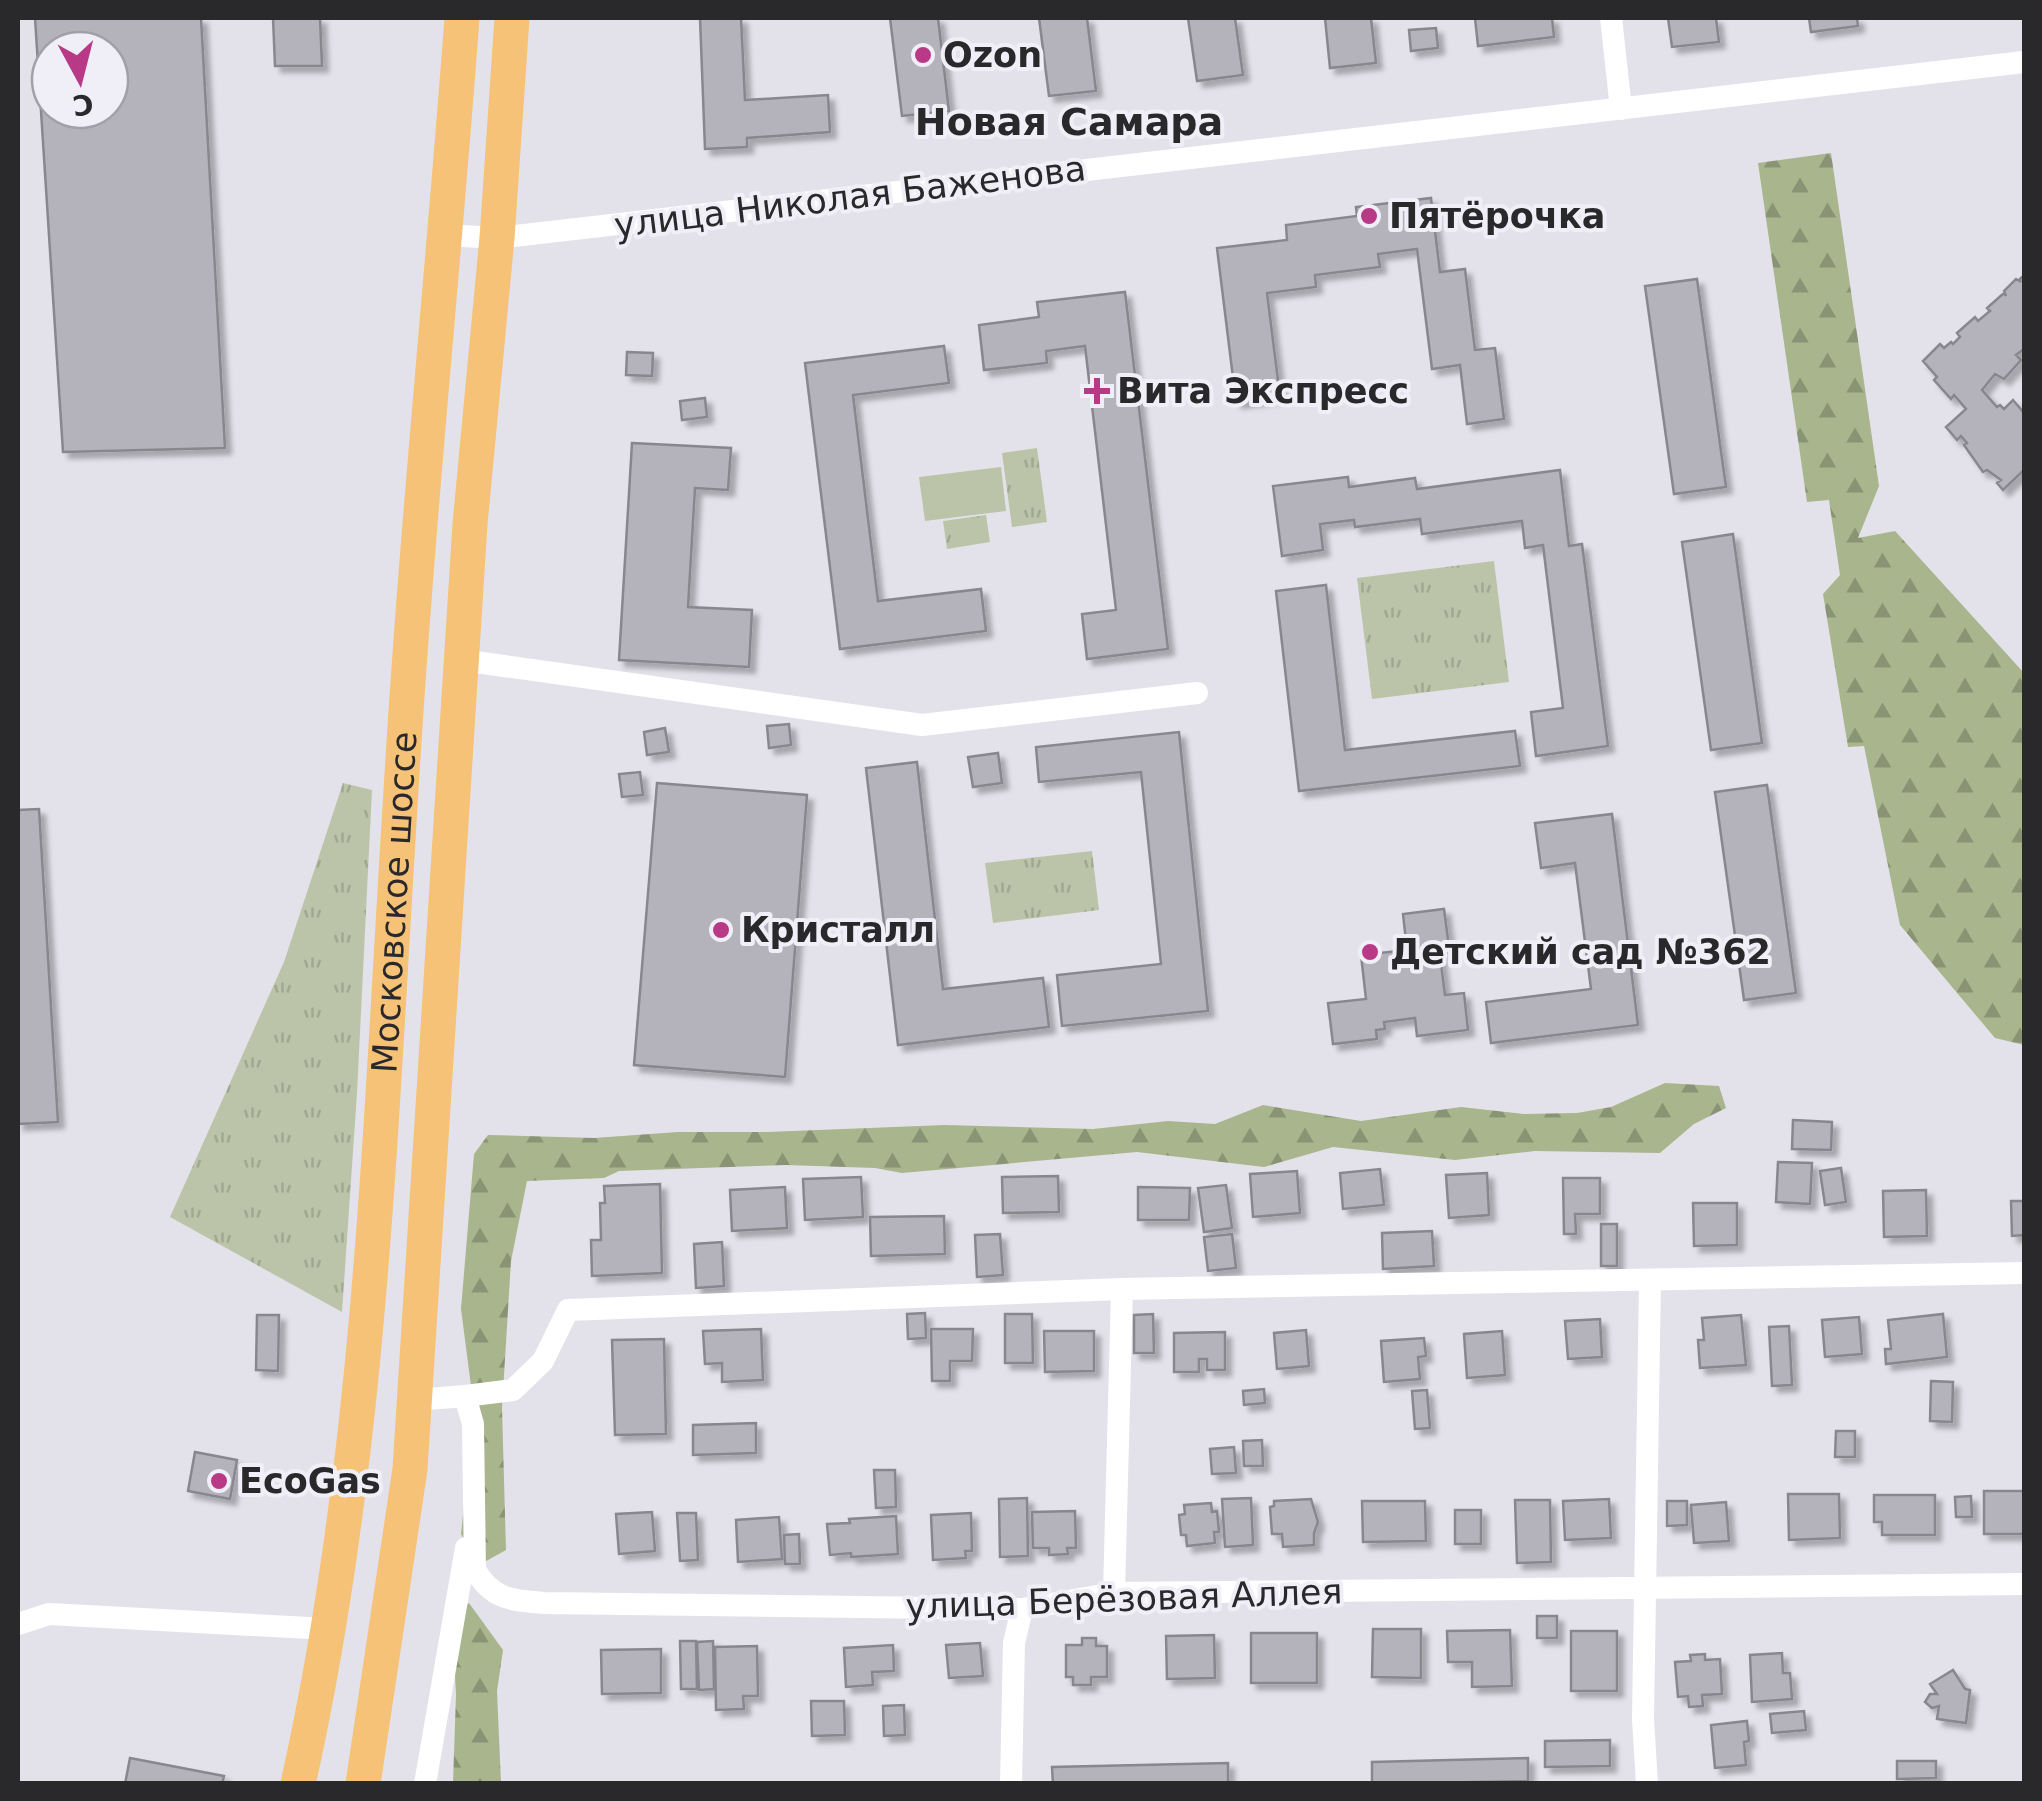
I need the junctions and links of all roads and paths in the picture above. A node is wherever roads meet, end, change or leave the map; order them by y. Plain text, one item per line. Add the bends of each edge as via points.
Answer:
1 (462, 18) edge
2 (512, 18) edge
3 (1611, 18) edge
4 (2024, 62) edge
5 (1620, 108) junction
6 (446, 235) junction
7 (496, 238) junction
8 (462, 660) junction
9 (1197, 693) dead end
10 (2024, 1273) edge
11 (1650, 1280) junction
12 (1122, 1289) junction
13 (366, 1352) junction
14 (419, 1354) junction
15 (466, 1396) junction
16 (415, 1400) junction
17 (352, 1461) junction
18 (410, 1470) junction
19 (472, 1510) junction
20 (2024, 1584) edge
21 (1645, 1588) junction
22 (1114, 1593) junction
23 (1022, 1609) junction
24 (18, 1624) edge
25 (328, 1630) junction
26 (298, 1784) edge
27 (362, 1784) edge
28 (425, 1784) edge
29 (1011, 1784) edge
30 (1647, 1784) edge

1 - 6 main road, Московское шоссе
2 - 7 main road, Московское шоссе
3 - 5 street
4 - 5 street, улица Николая Баженова
5 - 7 street, улица Николая Баженова
6 - 7 street, улица Николая Баженова
6 - 13 main road, Московское шоссе via 408,662
7 - 8 main road, Московское шоссе
8 - 9 street via 922,725
8 - 14 main road, Московское шоссе
10 - 11 street
11 - 12 street
11 - 21 street
12 - 15 street via 568,1310 543,1362 513,1390
12 - 22 street
13 - 14 main road
13 - 17 main road, Московское шоссе
14 - 16 main road, Московское шоссе
15 - 16 street
15 - 19 street via 473,1424
16 - 18 main road, Московское шоссе
17 - 18 main road
17 - 25 main road, Московское шоссе
18 - 27 main road, Московское шоссе
19 - 23 street, улица Берёзовая Аллея via 476,1570 486,1587 509,1600
19 - 28 street
20 - 21 street, улица Берёзовая Аллея
21 - 22 street, улица Берёзовая Аллея
21 - 30 street
22 - 23 street, улица Берёзовая Аллея
23 - 29 street via 1014,1643
24 - 25 street via 49,1614
25 - 26 main road, Московское шоссе

